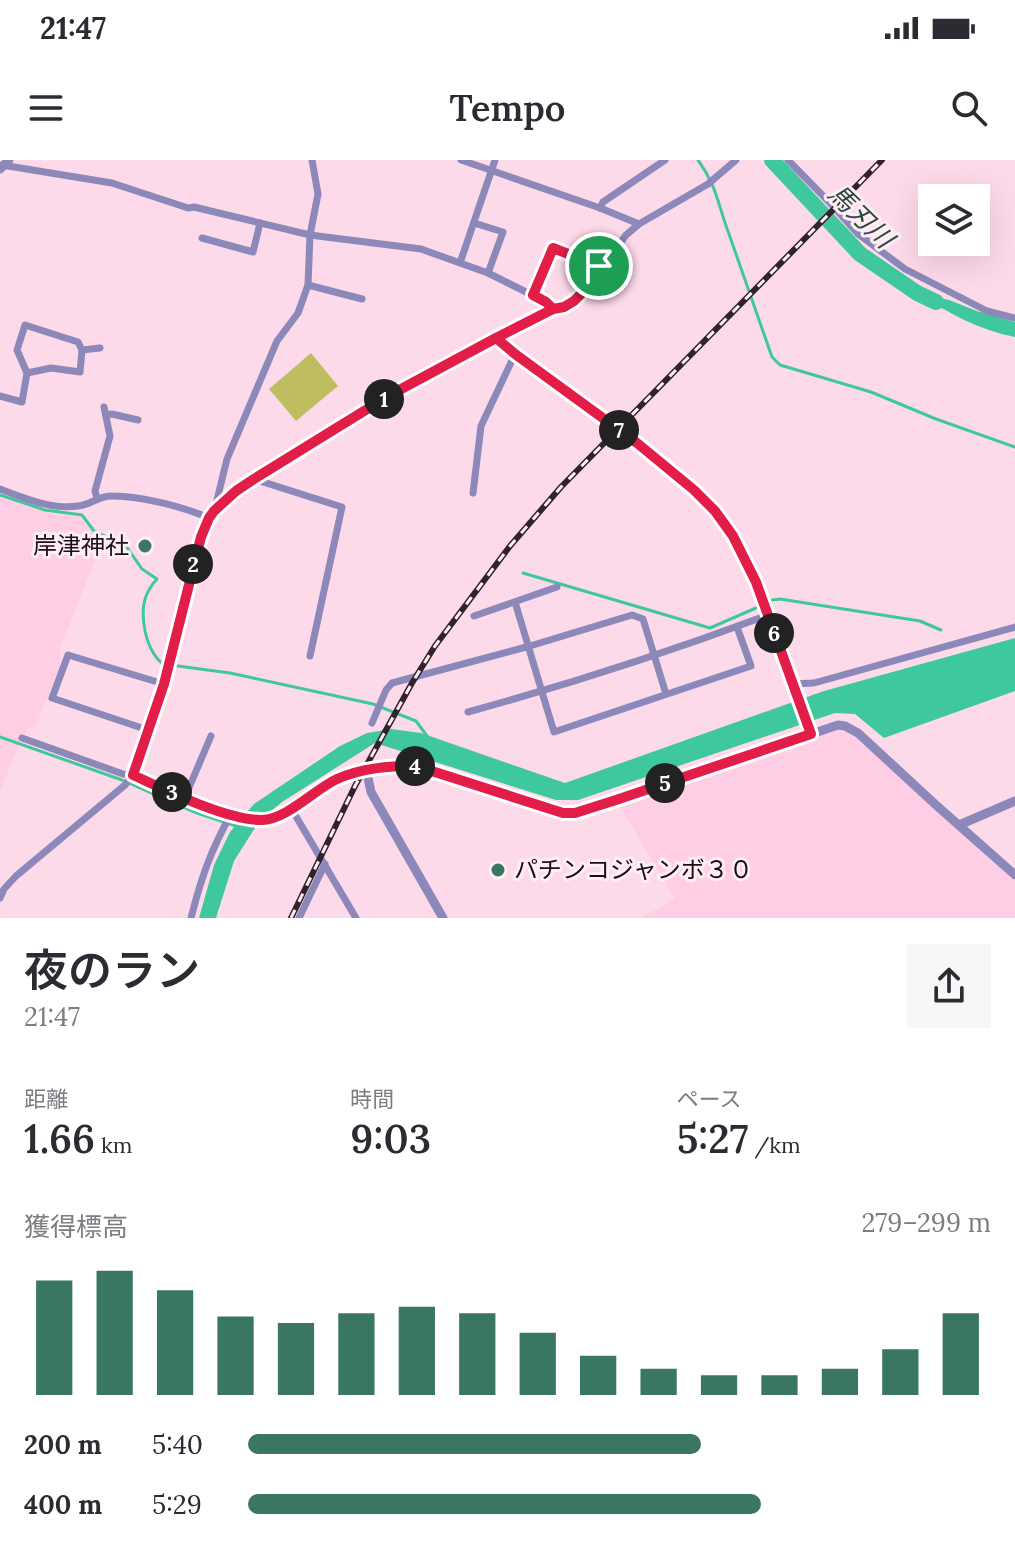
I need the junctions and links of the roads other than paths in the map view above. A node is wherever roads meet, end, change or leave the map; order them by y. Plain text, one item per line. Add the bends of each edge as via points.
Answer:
1 (312, 160) edge
2 (461, 160) edge
3 (495, 160) edge
4 (665, 160) edge
5 (736, 160) edge
6 (788, 160) edge
7 (3, 165) edge
8 (491, 171) junction
9 (600, 208) junction
10 (260, 223) junction
11 (474, 223) junction
12 (639, 224) junction
13 (310, 235) junction
14 (202, 238) dead end
15 (460, 263) junction
16 (602, 268) junction
17 (488, 273) junction
18 (308, 285) junction
19 (533, 295) junction
20 (362, 299) dead end
21 (553, 309) junction
22 (1015, 318) edge
23 (496, 338) junction
24 (100, 348) dead end
25 (82, 350) junction
26 (515, 354) junction
27 (27, 373) junction
28 (0, 396) edge
29 (138, 420) dead end
30 (254, 479) junction
31 (0, 489) edge
32 (473, 493) dead end
33 (97, 498) junction
34 (212, 514) junction
35 (557, 587) dead end
36 (515, 602) junction
37 (768, 615) junction
38 (474, 616) dead end
39 (737, 627) junction
40 (1015, 627) edge
41 (530, 646) junction
42 (310, 656) dead end
43 (656, 656) junction
44 (164, 684) junction
45 (793, 687) junction
46 (543, 691) junction
47 (666, 694) junction
48 (468, 712) dead end
49 (372, 723) dead end
50 (148, 730) junction
51 (809, 730) junction
52 (211, 736) dead end
53 (22, 738) dead end
54 (366, 769) junction
55 (133, 775) junction
56 (185, 797) junction
57 (1015, 801) edge
58 (291, 808) junction
59 (234, 815) junction
60 (959, 825) junction
61 (325, 864) junction
62 (1015, 875) edge
63 (0, 898) edge
64 (191, 918) edge
65 (299, 918) edge
66 (356, 918) edge
67 (443, 918) edge

1 - 13 street via 318,194
2 - 8 street
3 - 8 street
4 - 9 street
5 - 12 street via 708,184
6 - 22 street via 869,244 987,311
7 - 10 street via 112,183 188,208
8 - 9 street
8 - 11 street
9 - 12 street
10 - 13 street
10 - 14 street via 253,252
11 - 15 street
11 - 17 street via 503,232
12 - 16 street
13 - 15 street via 421,249
13 - 18 street
15 - 17 street
16 - 19 street via 553,248
16 - 21 street via 574,301
17 - 19 street
18 - 20 street
18 - 34 street via 298,313 277,341 227,459
19 - 21 street
21 - 23 street
23 - 26 street
23 - 30 street via 390,395
24 - 25 street
25 - 27 street via 80,372 51,368
25 - 27 street via 78,342 25,325 17,350
26 - 32 street via 481,426
26 - 37 street via 637,443 715,511 733,536
27 - 28 street via 22,402
29 - 33 street via 105,411 110,436
30 - 34 street
30 - 42 street via 342,507
31 - 33 street via 59,506
33 - 34 street via 133,498
34 - 44 street via 194,561
35 - 36 street
36 - 38 street
36 - 41 street
37 - 39 street
37 - 45 street
39 - 43 street
39 - 47 street via 751,666
40 - 45 street
41 - 43 street via 632,615 643,619
41 - 46 street
41 - 49 street via 392,683
43 - 46 street
43 - 47 street
44 - 50 street
44 - 50 street via 68,655 52,698
45 - 51 street
46 - 47 street via 554,732
46 - 48 street
50 - 55 street
51 - 54 street via 575,813 416,766
51 - 60 street via 838,725 858,733
52 - 56 street
53 - 55 street
54 - 58 street via 336,779
54 - 67 street via 371,792
55 - 56 street
55 - 63 street via 16,876
56 - 59 street
57 - 60 street
58 - 59 street via 263,821
58 - 61 street
59 - 64 street via 216,840
60 - 62 street
61 - 65 street
61 - 66 street

